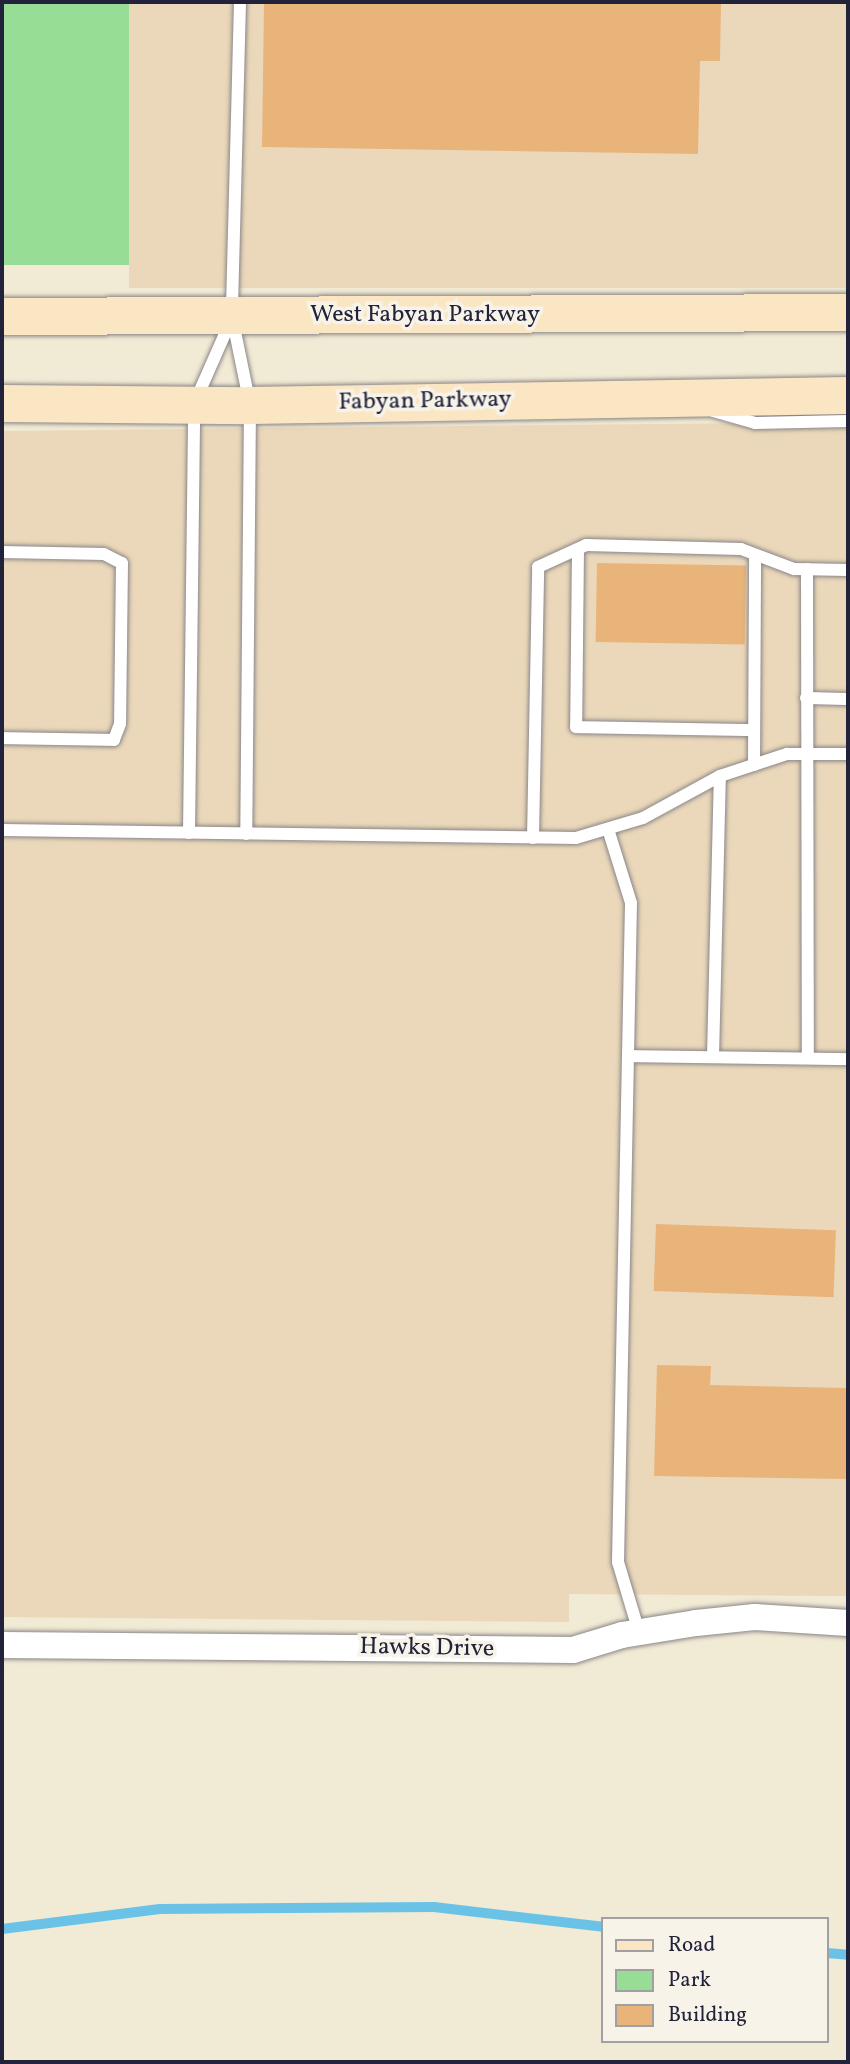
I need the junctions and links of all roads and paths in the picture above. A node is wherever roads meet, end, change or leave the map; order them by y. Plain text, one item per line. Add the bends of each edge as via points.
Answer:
1 (240, 2) edge
2 (848, 312) edge
3 (2, 316) edge
4 (232, 317) junction
5 (848, 395) edge
6 (666, 398) junction
7 (2, 403) edge
8 (194, 404) junction
9 (250, 405) junction
10 (848, 421) edge
11 (578, 549) junction
12 (2, 552) edge
13 (755, 555) junction
14 (800, 569) junction
15 (848, 570) edge
16 (806, 698) junction
17 (848, 699) edge
18 (754, 730) junction
19 (2, 738) edge
20 (806, 754) junction
21 (848, 754) edge
22 (754, 765) junction
23 (720, 776) junction
24 (608, 829) junction
25 (2, 830) edge
26 (189, 833) junction
27 (246, 834) junction
28 (533, 838) junction
29 (628, 1056) junction
30 (713, 1057) junction
31 (808, 1058) junction
32 (848, 1059) edge
33 (848, 1623) edge
34 (639, 1632) junction
35 (2, 1645) edge

1 - 4 lane
2 - 4 main road, West Fabyan Parkway
3 - 4 main road, West Fabyan Parkway
4 - 8 lane
4 - 9 lane
5 - 6 main road, Fabyan Parkway
6 - 9 main road, Fabyan Parkway
6 - 10 lane via 755,423
7 - 8 main road, Fabyan Parkway
8 - 9 main road, Fabyan Parkway
8 - 26 lane
9 - 27 lane
11 - 13 lane via 586,545 741,549
11 - 18 lane via 576,727
11 - 28 lane via 538,567
12 - 19 lane via 104,554 122,563 120,724 114,740
13 - 14 lane
13 - 18 lane
14 - 15 lane
14 - 16 lane
16 - 17 lane
16 - 20 lane
18 - 22 lane
20 - 21 lane
20 - 22 lane via 787,754
20 - 31 lane
22 - 23 lane
23 - 24 lane via 642,818
23 - 30 lane
24 - 28 lane via 576,838
24 - 29 lane via 631,903
25 - 26 lane
26 - 27 lane
27 - 28 lane
29 - 30 lane
29 - 34 lane via 618,1562
30 - 31 lane
31 - 32 lane
33 - 34 street, Hawks Drive via 755,1617
34 - 35 street, Hawks Drive via 573,1650

